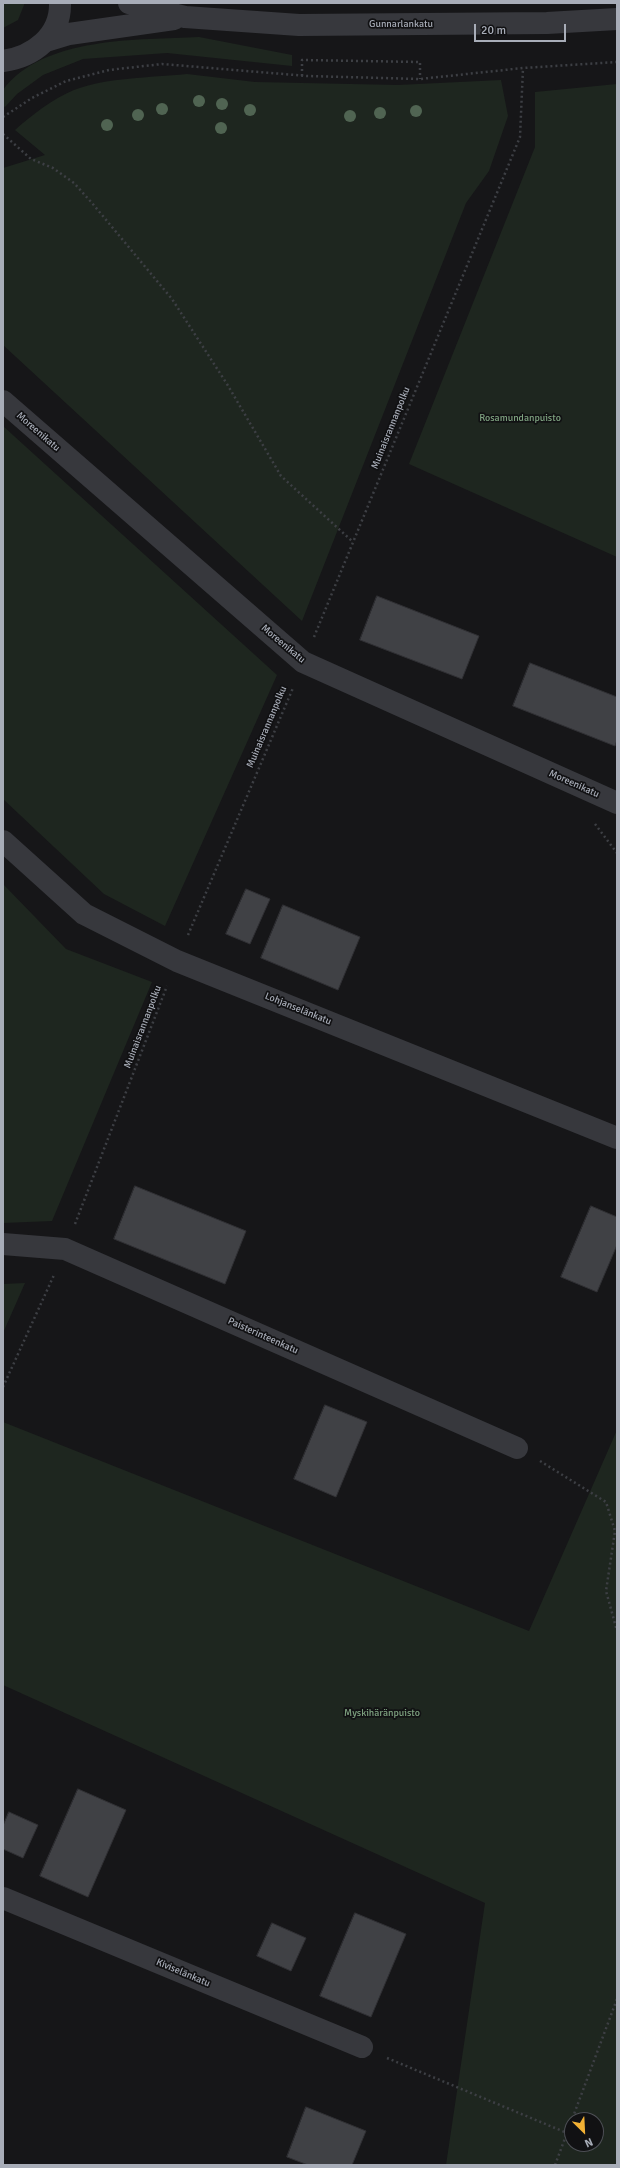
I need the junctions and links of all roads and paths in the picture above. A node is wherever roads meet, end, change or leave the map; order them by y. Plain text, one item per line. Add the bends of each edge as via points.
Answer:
1 (60, 3) edge
2 (129, 3) edge
3 (185, 17) junction
4 (617, 19) edge
5 (46, 41) junction
6 (3, 62) edge
7 (617, 62) edge
8 (523, 68) junction
9 (302, 76) junction
10 (420, 79) junction
11 (3, 118) edge
12 (3, 134) edge
13 (3, 401) edge
14 (353, 542) junction
15 (303, 662) junction
16 (617, 803) edge
17 (3, 841) edge
18 (177, 961) junction
19 (617, 1138) edge
20 (3, 1244) edge
21 (65, 1249) junction
22 (3, 1387) edge
23 (517, 1448) joint
24 (617, 1631) edge
25 (3, 1898) edge
26 (617, 1999) edge
27 (362, 2048) joint
28 (575, 2112) edge
29 (564, 2132) edge
30 (564, 2141) edge
31 (555, 2165) edge

1 - 5 street via 55,26
2 - 3 street, Gunnarlankatu
3 - 4 street, Gunnarlankatu via 299,25 547,23
3 - 5 street, Gunnarlankatu via 69,34
5 - 6 street via 33,52
7 - 8 path
8 - 10 path
8 - 14 path, Muinaisrannanpolku via 520,138
9 - 10 path
9 - 10 path via 302,60 420,62
9 - 11 path via 162,64 109,70 66,81 32,98
12 - 14 path via 32,159 53,168 74,183 92,203 172,300 227,384 281,476
13 - 15 street, Moreenikatu
14 - 15 path, Muinaisrannanpolku
15 - 16 street, Moreenikatu
15 - 18 path, Muinaisrannanpolku
17 - 18 street, Lohjanselänkatu via 84,914
18 - 19 street, Lohjanselänkatu
18 - 21 path, Muinaisrannanpolku
20 - 21 street, Paisterinteenkatu
21 - 22 path, Muinaisrannanpolku
21 - 23 street, Paisterinteenkatu
23 - 24 path via 606,1502 615,1531 606,1592
25 - 27 street, Kiviselänkatu
26 - 28 path
27 - 29 path
30 - 31 path

